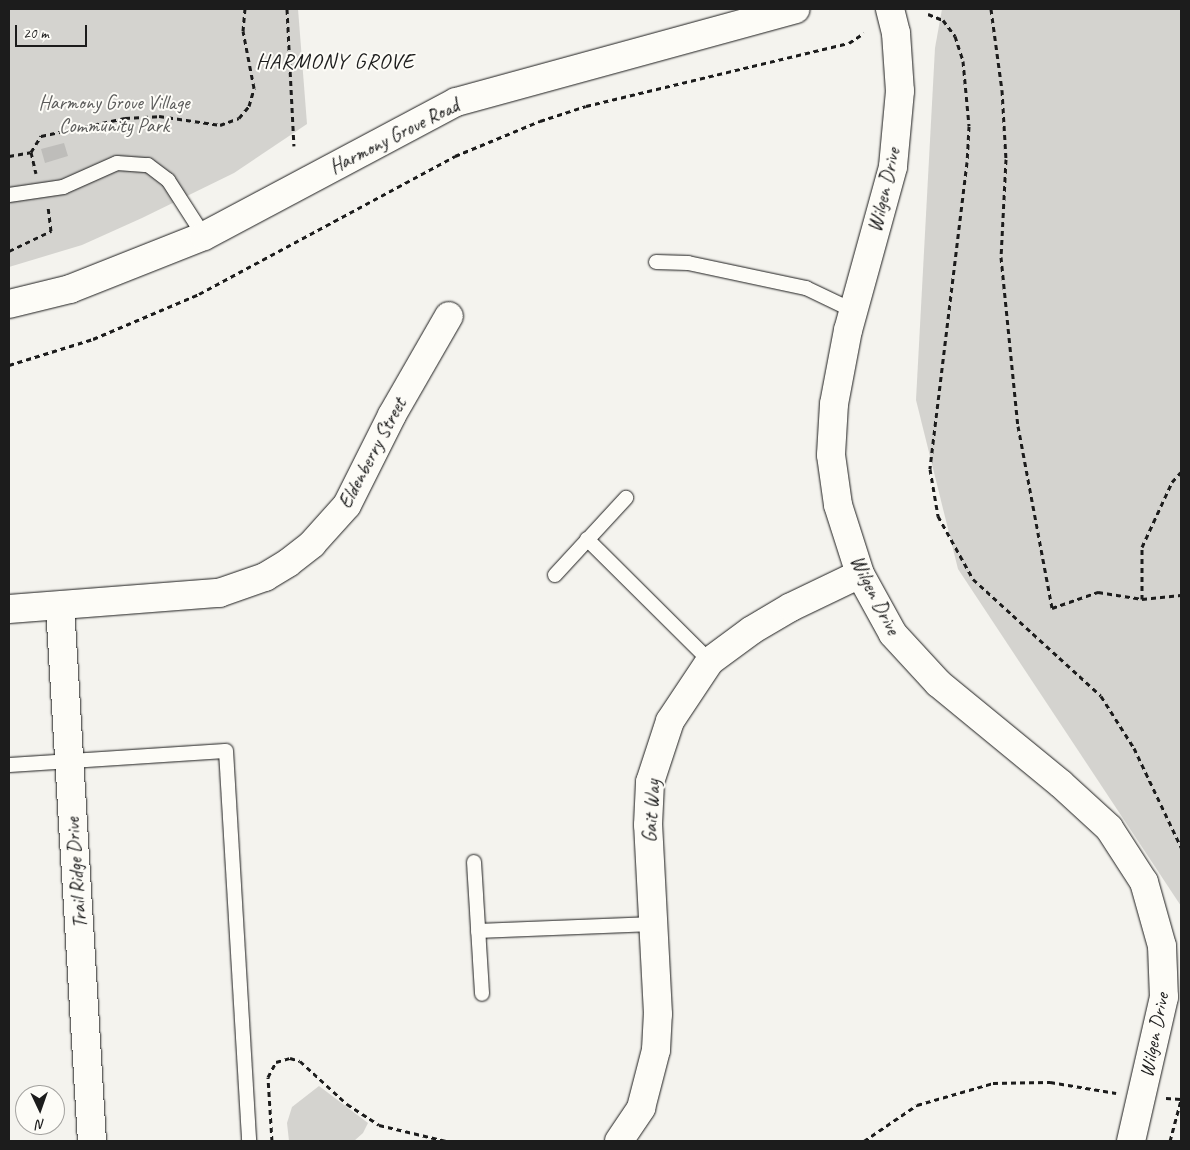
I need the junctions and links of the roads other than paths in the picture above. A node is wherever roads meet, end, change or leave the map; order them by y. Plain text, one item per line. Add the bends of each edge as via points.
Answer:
1 (795, 9) edge
2 (890, 9) edge
3 (9, 195) edge
4 (204, 236) junction
5 (656, 262) dead end
6 (9, 304) edge
7 (854, 311) junction
8 (449, 316) dead end
9 (626, 498) dead end
10 (587, 539) junction
11 (860, 574) junction
12 (555, 575) dead end
13 (60, 606) junction
14 (9, 609) edge
15 (710, 662) junction
16 (69, 761) junction
17 (9, 764) edge
18 (474, 862) dead end
19 (653, 924) junction
20 (478, 931) junction
21 (482, 994) dead end
22 (92, 1141) edge
23 (249, 1141) edge
24 (619, 1141) edge
25 (1131, 1141) edge

1 - 4 street, Harmony Grove Road via 456,102
2 - 7 street, Wilgen Drive via 896,33 900,91 893,167
3 - 4 lane via 63,187 117,163 148,165 168,180
4 - 6 street, Harmony Grove Road via 70,289
5 - 7 lane via 688,263 806,288
7 - 11 street, Wilgen Drive via 834,404 832,455 838,504
8 - 13 street, Eldenberry Street via 392,415 347,505 318,538 288,563 265,577 219,593
9 - 10 lane
10 - 12 lane
10 - 15 lane
11 - 15 street, Gait Way via 791,607 752,630
11 - 25 street, Wilgen Drive via 893,634 913,658 1109,828 1144,882 1158,925 1164,997
13 - 14 street, Eldenberry Street
13 - 16 street, Trail Ridge Drive
15 - 19 street, Gait Way via 670,721 650,782 648,825
16 - 17 lane
16 - 22 street, Trail Ridge Drive
16 - 23 lane via 226,751
18 - 20 lane
19 - 20 lane
19 - 24 street, Gait Way via 658,1014 653,1071 642,1108
20 - 21 lane

